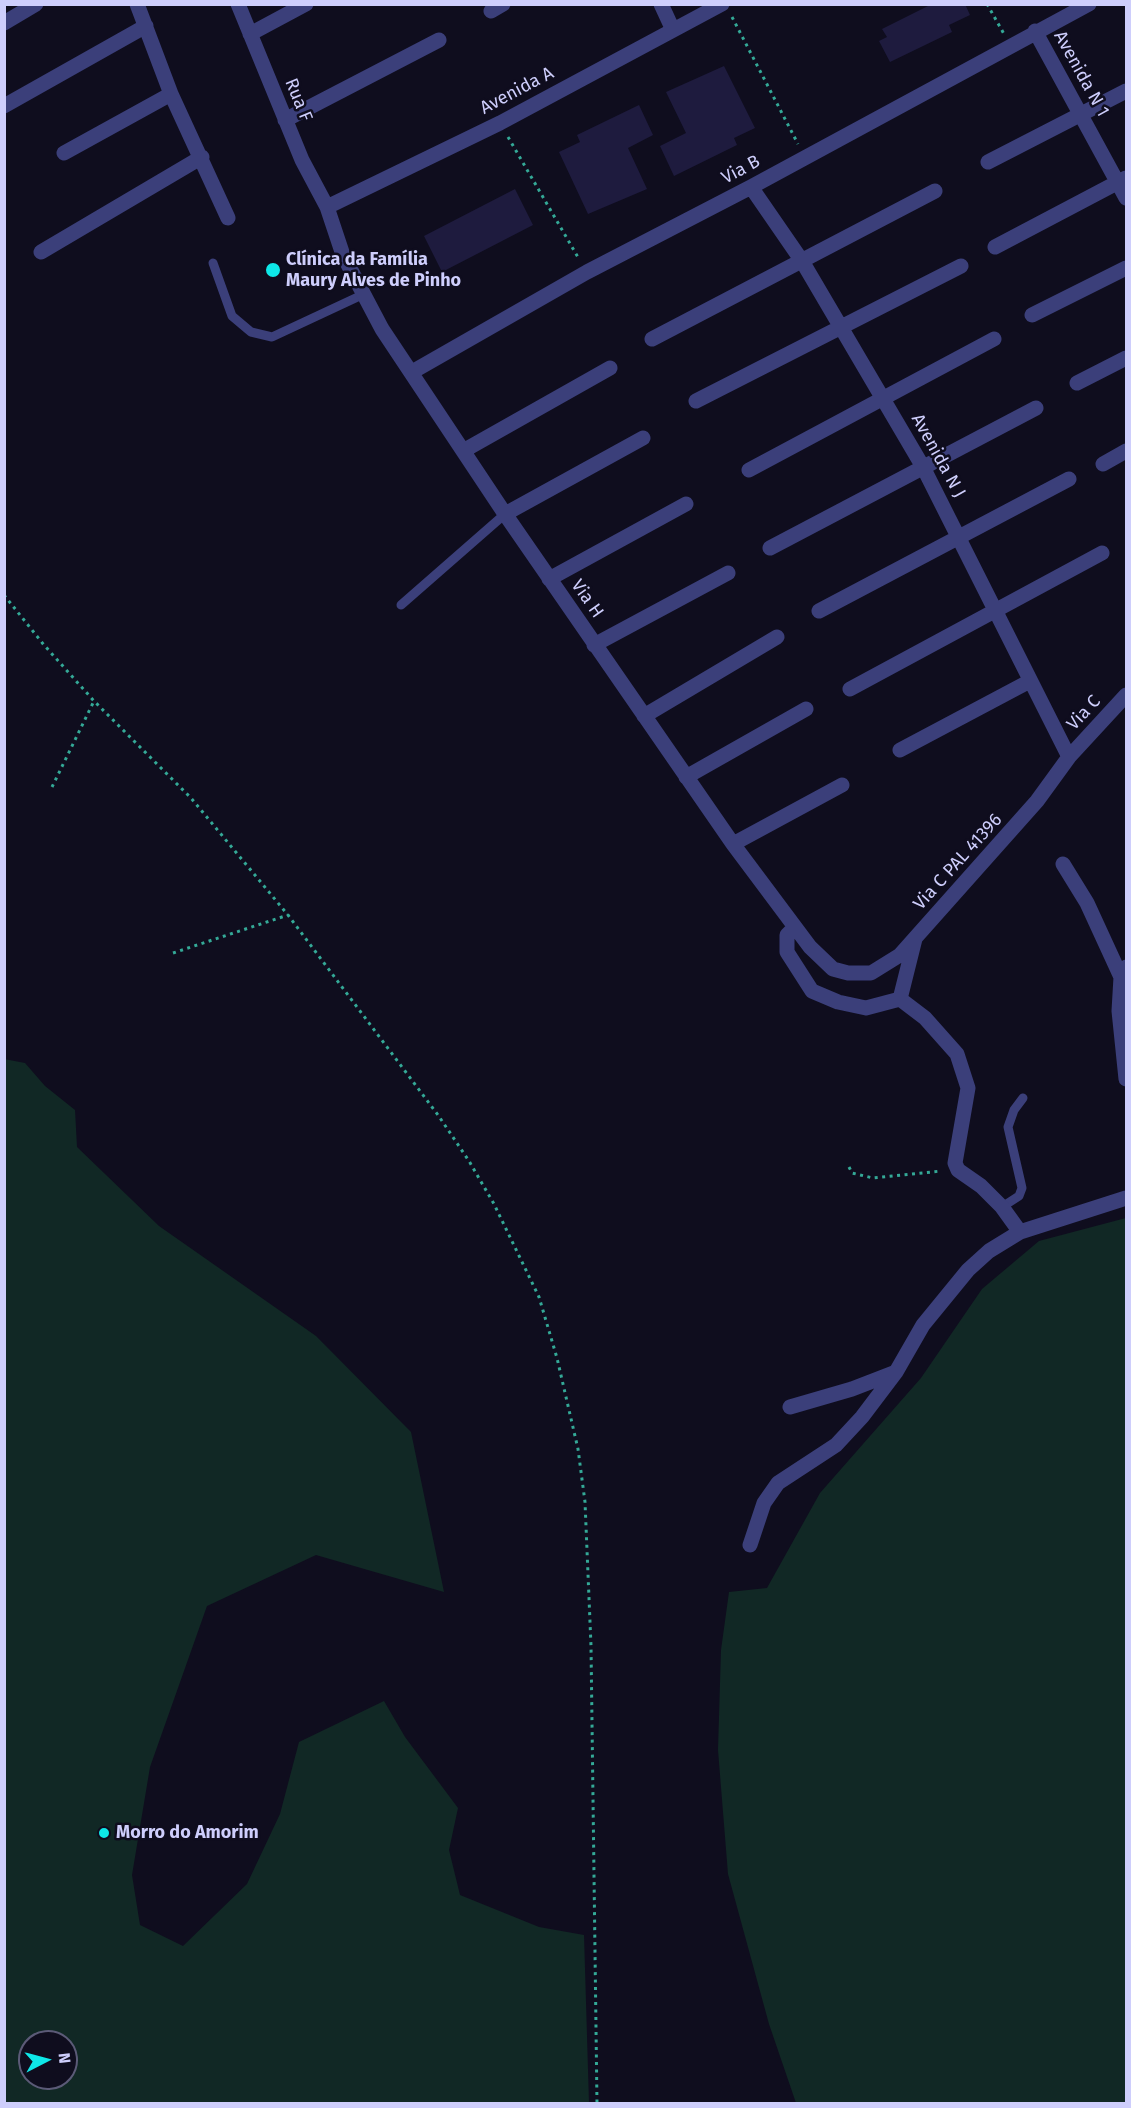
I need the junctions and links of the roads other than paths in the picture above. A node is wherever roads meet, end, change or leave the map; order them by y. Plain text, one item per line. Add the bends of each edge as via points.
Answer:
1 (36, 4) edge
2 (137, 4) edge
3 (238, 4) edge
4 (306, 4) edge
5 (661, 4) edge
6 (1089, 4) edge
7 (726, 10) edge
8 (4, 23) edge
9 (146, 26) junction
10 (673, 30) junction
11 (1035, 32) junction
12 (250, 34) junction
13 (439, 40) dead end
14 (1126, 91) edge
15 (171, 94) junction
16 (4, 106) edge
17 (1081, 115) junction
18 (285, 120) junction
19 (64, 153) dead end
20 (202, 157) junction
21 (988, 162) dead end
22 (1122, 180) edge
23 (751, 187) junction
24 (935, 192) dead end
25 (1126, 198) edge
26 (327, 207) junction
27 (228, 218) dead end
28 (995, 247) dead end
29 (41, 252) dead end
30 (802, 261) junction
31 (213, 263) dead end
32 (961, 266) dead end
33 (1126, 268) edge
34 (362, 295) junction
35 (1032, 315) dead end
36 (842, 328) junction
37 (652, 339) dead end
38 (994, 339) dead end
39 (1126, 358) edge
40 (610, 368) dead end
41 (412, 372) junction
42 (1077, 383) dead end
43 (882, 397) junction
44 (696, 401) dead end
45 (1036, 408) dead end
46 (643, 438) dead end
47 (463, 451) junction
48 (1126, 451) edge
49 (1103, 464) dead end
50 (923, 467) junction
51 (749, 470) dead end
52 (1070, 479) dead end
53 (686, 504) dead end
54 (505, 514) junction
55 (961, 538) junction
56 (770, 548) dead end
57 (1102, 553) dead end
58 (728, 573) dead end
59 (549, 579) junction
60 (401, 605) dead end
61 (819, 611) dead end
62 (994, 612) junction
63 (777, 637) dead end
64 (594, 645) junction
65 (1030, 681) junction
66 (850, 689) dead end
67 (1126, 695) edge
68 (806, 709) dead end
69 (644, 716) junction
70 (900, 750) dead end
71 (1069, 757) junction
72 (686, 777) junction
73 (842, 784) dead end
74 (733, 844) junction
75 (1063, 864) dead end
76 (795, 927) junction
77 (915, 939) junction
78 (1124, 971) edge
79 (860, 974) joint
80 (900, 999) junction
81 (1126, 1079) edge
82 (1023, 1098) dead end
83 (1126, 1198) edge
84 (1002, 1207) junction
85 (1020, 1232) junction
86 (896, 1372) junction
87 (790, 1407) dead end
88 (750, 1545) dead end

1 - 8 street
2 - 9 street
3 - 12 street, Rua F
4 - 12 street
5 - 10 street
6 - 11 street, Via B
7 - 10 street, Avenida A
9 - 15 street
9 - 16 street
10 - 26 street, Avenida A via 500,123
11 - 17 street, Avenida N 1
11 - 23 street, Via B
12 - 18 street, Rua F
13 - 18 street
14 - 17 street
15 - 19 street
15 - 20 street
17 - 21 street
17 - 22 street, Avenida N 1
18 - 26 street, Rua F
20 - 27 street
20 - 29 street
22 - 25 street, Avenida N 1
22 - 28 street
23 - 30 street, Avenida N J
23 - 41 street, Via B via 587,272
24 - 30 street
26 - 34 street, Via H
30 - 36 street, Avenida N J
30 - 37 street
31 - 34 lane via 232,316 251,332 272,337
32 - 36 street
33 - 35 street
34 - 41 street, Via H
36 - 43 street, Avenida N J
36 - 44 street
38 - 43 street
39 - 42 street
40 - 47 street
41 - 47 street, Via H
43 - 50 street, Avenida N J
43 - 51 street
45 - 50 street
46 - 54 street
47 - 54 street, Via H
48 - 49 street
50 - 55 street, Avenida N J
50 - 56 street
52 - 55 street
53 - 59 street
54 - 59 street, Via H
54 - 60 lane
55 - 61 street
55 - 62 street, Avenida N J
57 - 62 street
58 - 64 street
59 - 64 street, Via H
62 - 65 street, Avenida N J
62 - 66 street
63 - 69 street
64 - 69 street, Via H
65 - 70 street
65 - 71 street, Avenida N J
67 - 71 street, Via C
68 - 72 street
69 - 72 street, Via H
71 - 77 street, Via C PAL 41396 via 1037,801
72 - 74 street, Via H
73 - 74 street
74 - 76 street, Via H
75 - 78 street
76 - 79 street, Via H via 833,969
76 - 80 street via 787,935 787,952 812,991 866,1008
77 - 79 street, Via C PAL 41396 via 887,965
77 - 80 street
78 - 81 street via 1119,1011
80 - 84 street via 925,1018 957,1054 968,1088 955,1163 958,1170
82 - 84 lane via 1008,1127 1022,1188 1018,1196
83 - 85 street
84 - 85 street
85 - 86 street via 996,1245 968,1270 923,1325
86 - 87 street
86 - 88 street via 836,1445 778,1483 764,1503

